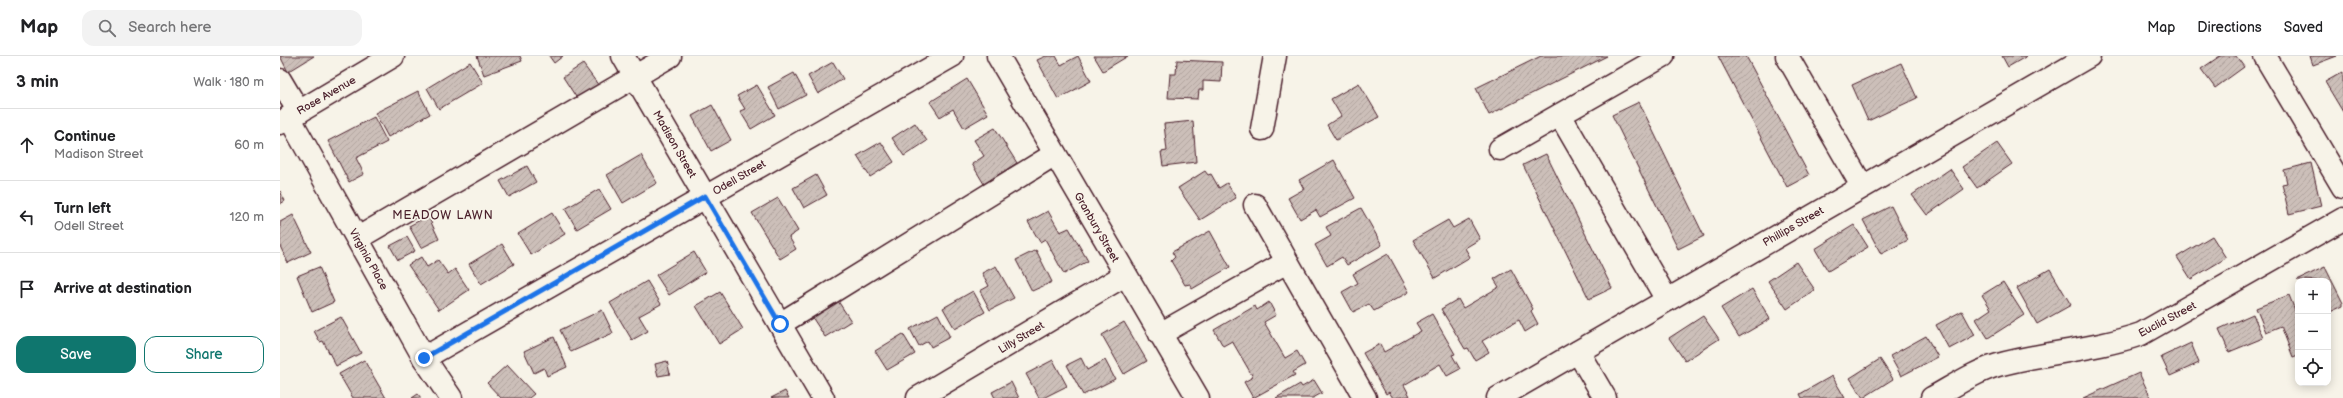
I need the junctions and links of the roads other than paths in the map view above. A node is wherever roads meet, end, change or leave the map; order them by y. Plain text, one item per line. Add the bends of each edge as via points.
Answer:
1 (393, 56) edge
2 (623, 56) edge
3 (670, 56) edge
4 (952, 56) edge
5 (998, 56) edge
6 (1275, 56) edge
7 (1663, 56) edge
8 (1787, 56) edge
9 (2089, 56) edge
10 (2265, 56) edge
11 (635, 77) junction
12 (280, 80) edge
13 (1560, 115) junction
14 (289, 117) edge
15 (1262, 129) dead end
16 (1500, 149) dead end
17 (1055, 154) junction
18 (1862, 186) junction
19 (2343, 187) edge
20 (705, 196) junction
21 (1255, 205) dead end
22 (2343, 219) edge
23 (358, 238) junction
24 (1287, 262) junction
25 (1125, 275) junction
26 (1667, 300) junction
27 (780, 324) junction
28 (1160, 334) junction
29 (1578, 352) junction
30 (424, 358) junction
31 (451, 398) edge
32 (823, 398) edge
33 (918, 398) edge
34 (1198, 398) edge
35 (1365, 398) edge
36 (1498, 398) edge
37 (1605, 398) edge
38 (1932, 398) edge

1 - 14 street, Rose Avenue
2 - 11 street, Madison Street
3 - 11 street
4 - 20 street, Odell Street
5 - 17 street, Granbury Street
6 - 15 street
7 - 13 street
8 - 18 street
9 - 18 street, Phillips Street
10 - 19 street
11 - 20 street, Madison Street
11 - 23 street
12 - 14 street, Virginia Place
13 - 16 street
13 - 26 street
14 - 23 street, Virginia Place
17 - 25 street, Granbury Street
17 - 27 street
18 - 26 street, Phillips Street
20 - 27 street, Madison Street
20 - 30 street, Odell Street
21 - 24 street
22 - 38 street, Euclid Street via 2141,334 2113,344 1998,366 1973,374
23 - 30 street, Virginia Place
24 - 28 street
24 - 35 street
25 - 28 street, Granbury Street
25 - 33 street, Lilly Street
26 - 29 street, Phillips Street
27 - 32 street, Madison Street
28 - 34 street, Granbury Street
29 - 36 street, Phillips Street
29 - 37 street
30 - 31 street, Virginia Place

